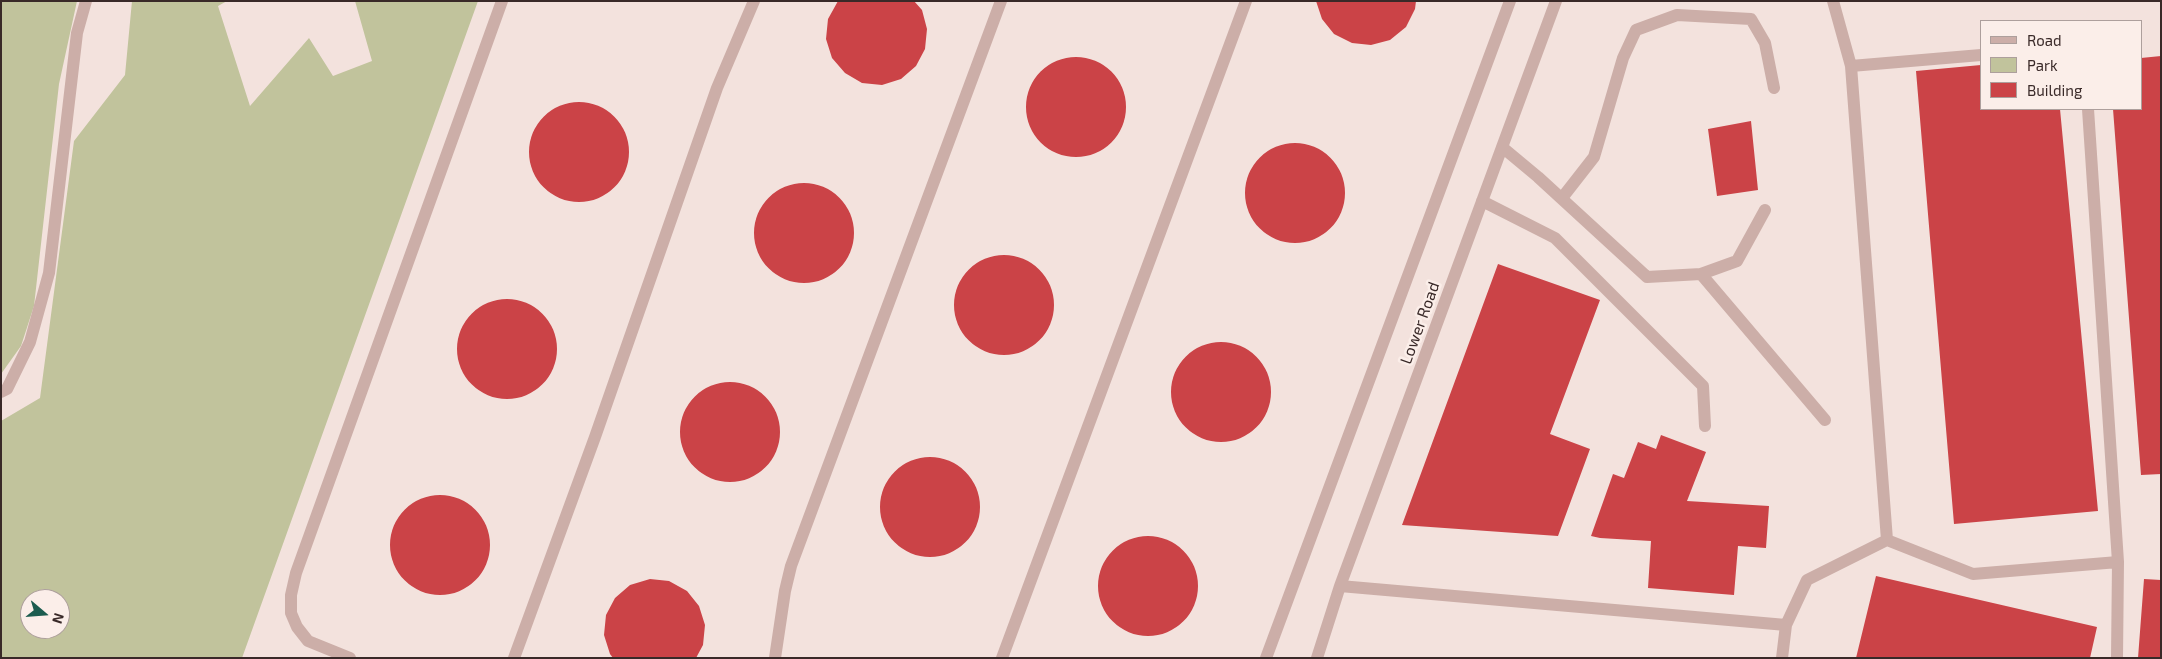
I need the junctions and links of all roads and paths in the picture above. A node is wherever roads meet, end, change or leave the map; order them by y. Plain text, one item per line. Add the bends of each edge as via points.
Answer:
1 (86, 1) edge
2 (502, 1) edge
3 (754, 1) edge
4 (1001, 1) edge
5 (1246, 1) edge
6 (1510, 1) edge
7 (1556, 1) edge
8 (1833, 1) edge
9 (1980, 55) edge
10 (1850, 66) junction
11 (1774, 88) dead end
12 (2088, 110) edge
13 (1502, 146) junction
14 (1562, 198) junction
15 (1482, 201) junction
16 (1765, 210) dead end
17 (1701, 274) junction
18 (1, 392) edge
19 (1825, 420) dead end
20 (1705, 426) dead end
21 (1888, 540) junction
22 (2118, 562) junction
23 (1340, 586) junction
24 (1786, 625) junction
25 (350, 658) edge
26 (514, 658) edge
27 (775, 658) edge
28 (1002, 658) edge
29 (1266, 658) edge
30 (1317, 658) edge
31 (1782, 658) edge
32 (2117, 658) edge

1 - 18 street via 77,33 49,273 30,342 7,389
2 - 25 street via 290,594 291,613 308,641
3 - 26 street via 717,88
4 - 27 street via 791,566
5 - 28 street
6 - 29 street
7 - 13 street, Lower Road
8 - 10 street
9 - 10 street
10 - 21 street
11 - 14 street via 1765,44 1751,19 1677,15 1636,30 1622,58 1594,157
12 - 22 street
13 - 14 street
13 - 15 street, Lower Road
14 - 17 street via 1647,277
15 - 20 street via 1554,238 1703,386
15 - 23 street, Lower Road
16 - 17 street via 1737,261
17 - 19 street
21 - 22 street via 1973,574
21 - 24 street via 1807,580
22 - 32 street
23 - 24 street
23 - 30 street, Lower Road
24 - 31 street

